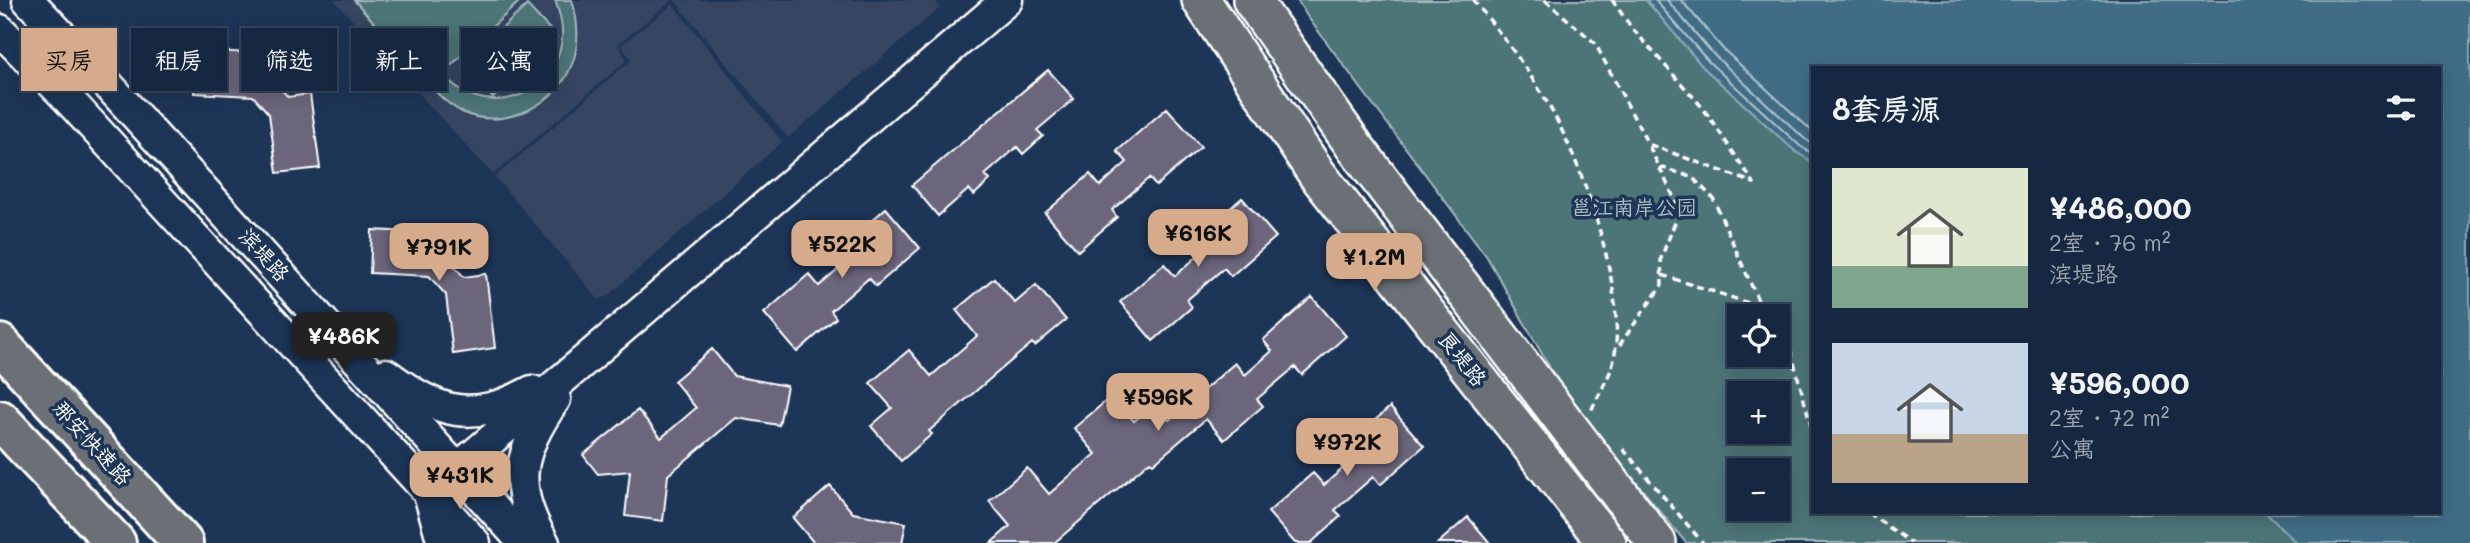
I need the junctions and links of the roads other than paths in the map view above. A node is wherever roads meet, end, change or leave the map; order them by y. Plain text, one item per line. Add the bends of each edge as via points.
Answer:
1 (1007, 0) edge
2 (1201, 0) edge
3 (1252, 0) edge
4 (29, 1) edge
5 (0, 30) edge
6 (341, 340) junction
7 (0, 344) edge
8 (313, 366) junction
9 (576, 368) junction
10 (0, 420) edge
11 (457, 469) junction
12 (429, 493) junction
13 (1628, 503) junction
14 (1601, 538) edge
15 (116, 543) edge
16 (183, 543) edge
17 (443, 543) edge
18 (475, 543) edge
19 (524, 543) edge
20 (544, 543) edge
21 (1657, 543) edge

1 - 9 street
2 - 14 main road, 良堤路 via 1317,174
3 - 13 main road, 良堤路 via 1355,147
4 - 6 street, 滨堤路
5 - 8 street, 滨堤路
6 - 8 street
6 - 9 street via 407,390 458,411 480,412 508,404
6 - 11 street, 滨堤路
7 - 16 highway, 那安快速路
8 - 12 street, 滨堤路
9 - 11 street
9 - 20 street via 534,430 525,452 526,500 532,524
10 - 15 highway
11 - 12 street
11 - 19 street, 滨堤路
12 - 17 street
12 - 18 street, 滨堤路
13 - 14 main road
13 - 21 main road, 良堤路

